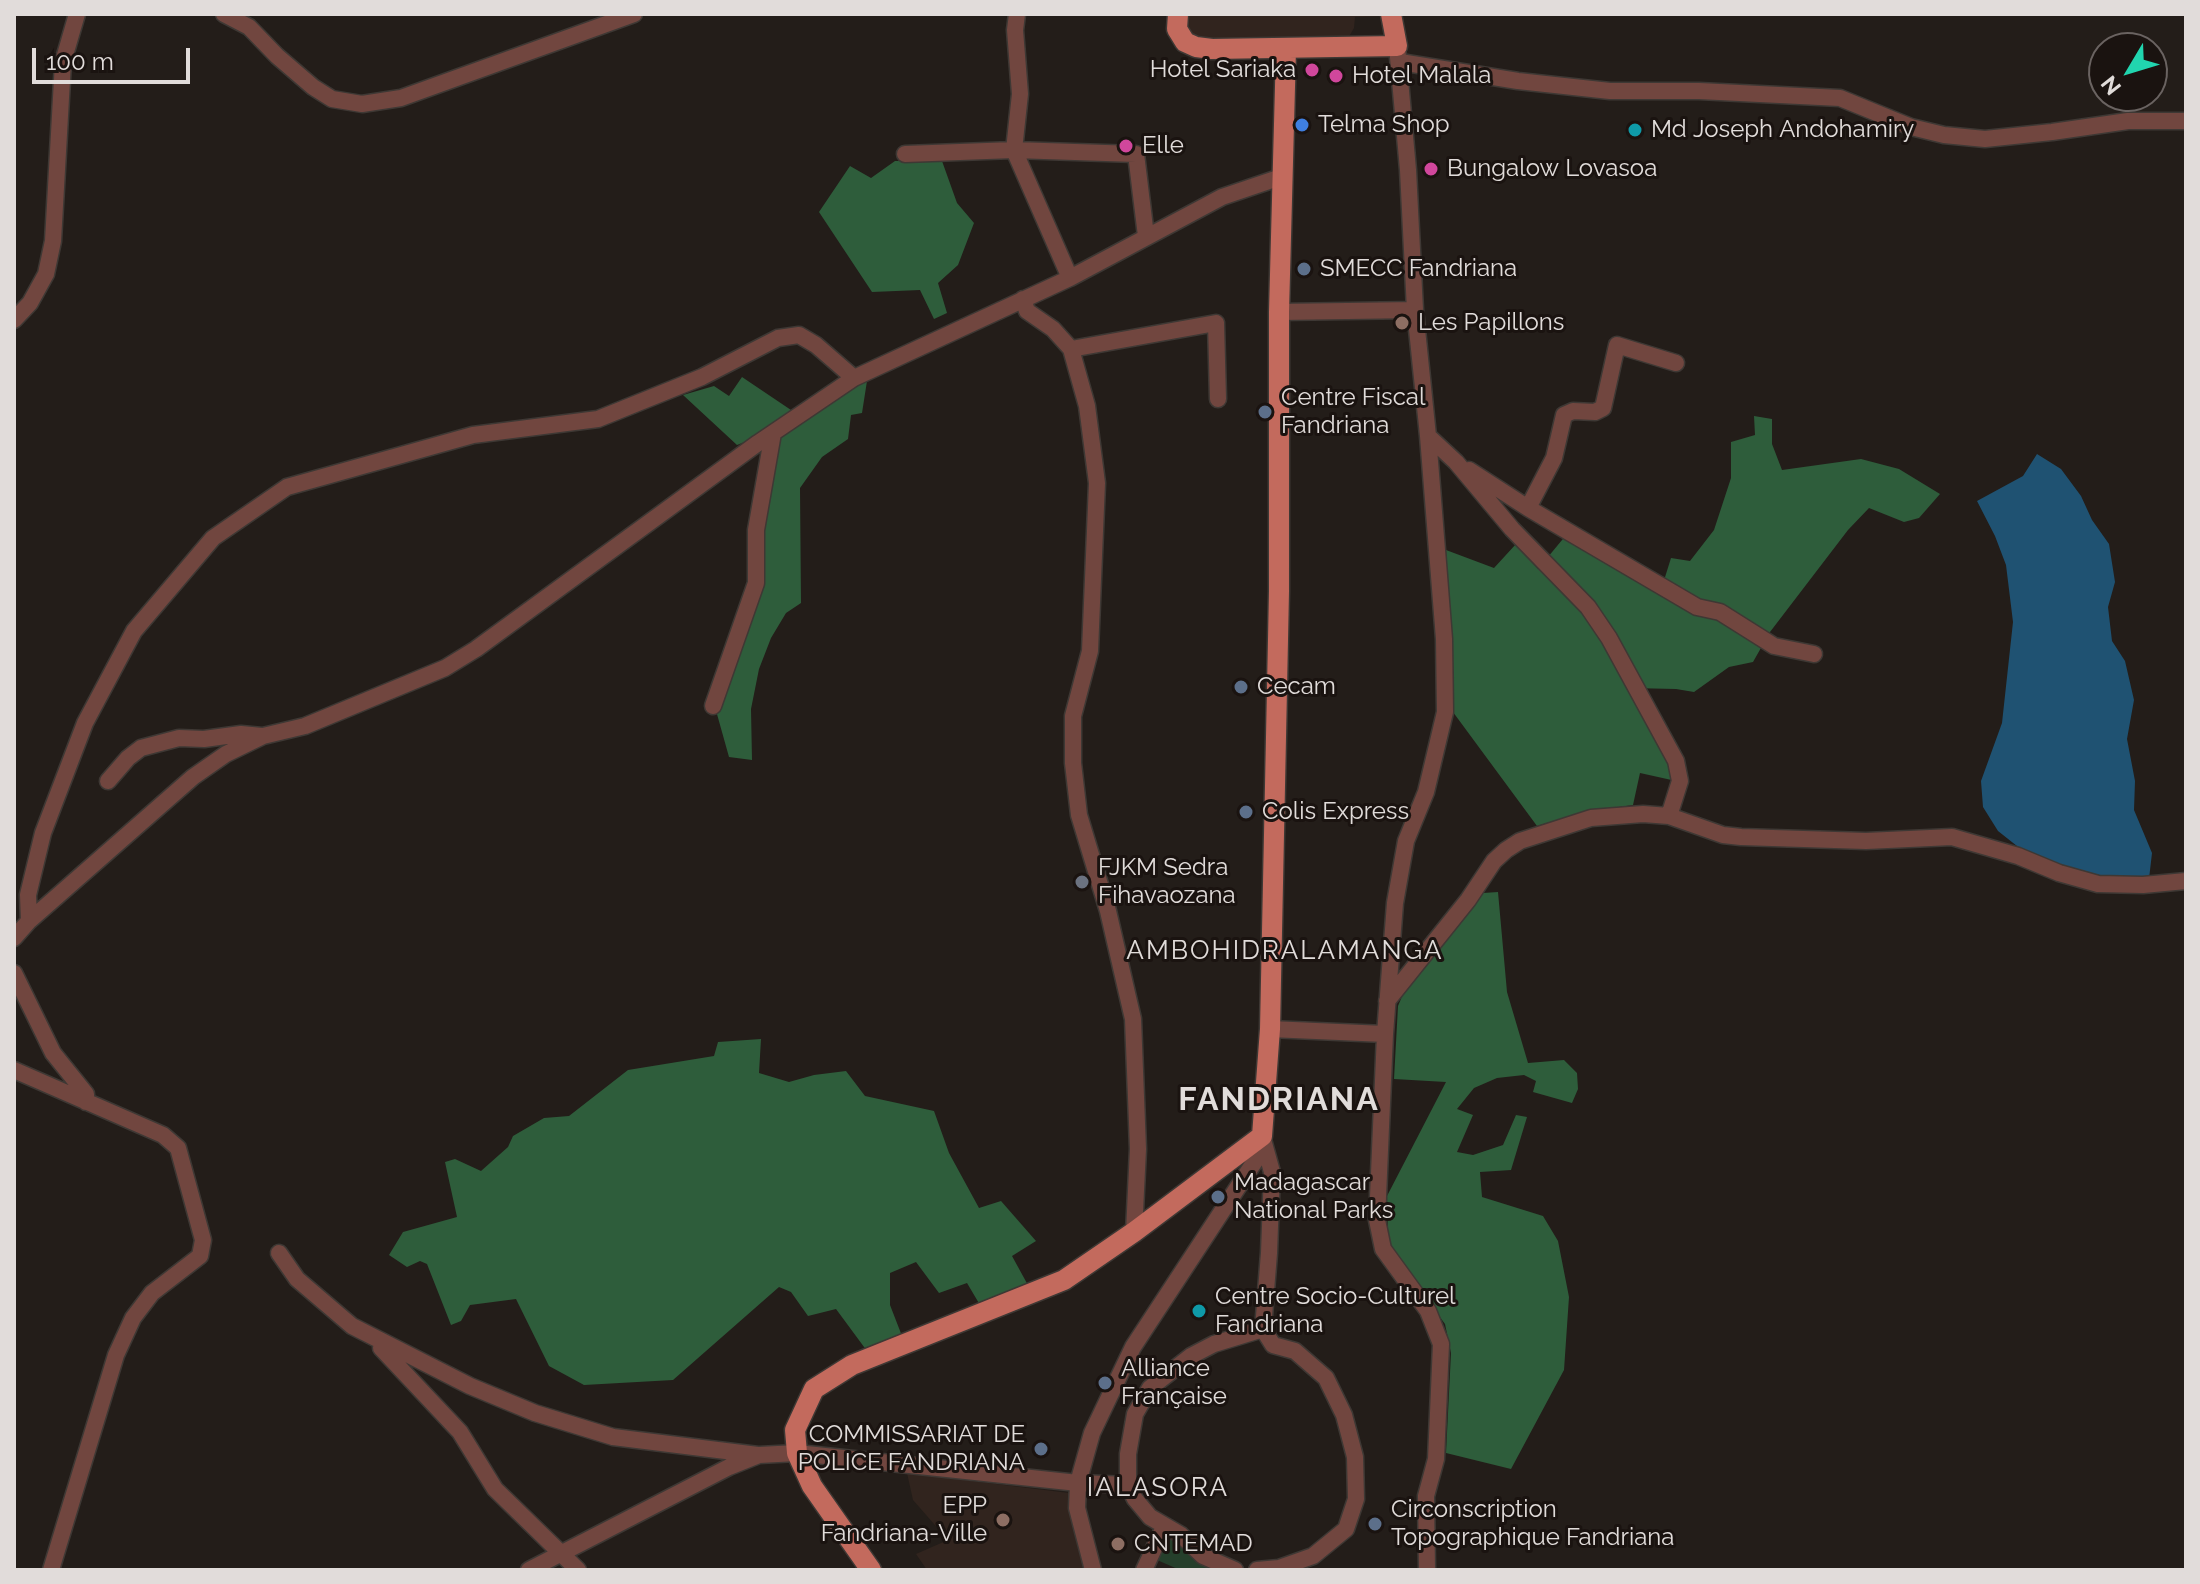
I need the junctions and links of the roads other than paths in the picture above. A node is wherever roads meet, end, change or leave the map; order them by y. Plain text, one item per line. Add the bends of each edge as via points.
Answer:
1 (77, 14) edge
2 (224, 14) edge
3 (634, 14) edge
4 (1017, 14) edge
5 (1178, 14) edge
6 (1391, 14) edge
7 (1286, 49) junction
8 (1399, 54) junction
9 (2186, 121) edge
10 (1014, 150) junction
11 (905, 154) dead end
12 (1281, 177) junction
13 (1146, 236) junction
14 (1070, 278) junction
15 (1023, 299) junction
16 (1415, 310) junction
17 (1279, 312) junction
18 (14, 320) edge
19 (1071, 349) junction
20 (1676, 363) dead end
21 (854, 378) junction
22 (1218, 399) dead end
23 (773, 433) junction
24 (1428, 436) junction
25 (1456, 462) junction
26 (1528, 508) junction
27 (1814, 654) dead end
28 (713, 706) dead end
29 (263, 736) junction
30 (108, 781) dead end
31 (1669, 816) junction
32 (2186, 881) edge
33 (29, 921) junction
34 (14, 938) edge
35 (14, 973) edge
36 (1387, 1001) junction
37 (1270, 1029) junction
38 (1385, 1034) junction
39 (14, 1070) edge
40 (86, 1102) junction
41 (1262, 1136) junction
42 (1134, 1232) junction
43 (279, 1253) dead end
44 (1263, 1329) junction
45 (370, 1337) junction
46 (797, 1453) junction
47 (759, 1455) junction
48 (1078, 1483) junction
49 (1128, 1485) junction
50 (1164, 1527) junction
51 (560, 1554) junction
52 (51, 1570) edge
53 (529, 1570) edge
54 (578, 1570) edge
55 (871, 1570) edge
56 (1093, 1570) edge
57 (1144, 1570) edge
58 (1235, 1570) edge
59 (1257, 1570) edge
60 (1427, 1570) edge

1 - 18 street via 63,62 53,241 46,274
2 - 3 street via 249,27 313,87 332,99 362,104 401,98
4 - 10 street via 1020,94
5 - 7 main road via 1177,29 1196,47
6 - 8 main road
7 - 8 main road
7 - 12 main road
8 - 9 street via 1533,83 1610,91 1840,98 1911,127 1971,138 2128,121
8 - 16 street
10 - 11 street
10 - 13 street via 1136,154
10 - 14 street
12 - 13 street via 1222,197
12 - 17 main road
13 - 14 street
14 - 15 street
15 - 19 street via 1027,311
15 - 21 street
16 - 17 street
16 - 24 street
17 - 37 main road
19 - 22 street via 1216,323
19 - 42 street via 1087,406 1097,483 1090,651 1073,716 1073,763 1079,815 1133,1019 1138,1149
20 - 26 street via 1617,345 1603,408 1564,415 1554,458
21 - 23 street
21 - 33 street via 799,335 778,338 702,377 598,419 473,435 287,487 213,538 134,631 85,723 43,833 28,895
23 - 28 street via 756,530 756,583
23 - 29 street via 445,668 305,726
24 - 25 street
24 - 36 street via 1445,712 1426,792 1406,841
25 - 26 street
25 - 31 street via 1588,607 1609,638 1676,761 1680,781
26 - 27 street via 1697,607 1720,612 1774,646
29 - 30 street via 179,738 141,748
29 - 33 street via 193,777
31 - 32 street via 1741,837 1952,837 2098,884
31 - 36 street via 1591,818 1520,841 1494,861
33 - 34 street
35 - 40 street via 53,1053 86,1094
36 - 38 street
37 - 38 street
37 - 41 main road
38 - 60 street via 1380,1237 1396,1270 1428,1311 1441,1344 1436,1459 1426,1496
39 - 40 street
40 - 52 street via 163,1135 178,1148 203,1240 200,1256 152,1293 133,1318 116,1355
41 - 42 main road
41 - 44 street via 1272,1172
41 - 48 street via 1257,1158 1133,1347 1092,1433
42 - 46 main road via 1064,1280 852,1365 814,1389 795,1430
43 - 45 street via 297,1279
44 - 49 street via 1191,1356 1150,1388 1135,1414
44 - 59 street via 1273,1345 1295,1351 1326,1378 1344,1415 1355,1457 1356,1499 1346,1529 1313,1556
45 - 47 street via 535,1413 613,1437
45 - 51 street via 460,1432 495,1489
46 - 47 street
46 - 48 street
46 - 55 main road via 812,1486
47 - 51 street
48 - 49 street
48 - 56 street via 1077,1508
49 - 50 street via 1150,1517
50 - 57 street
50 - 58 street via 1203,1556
51 - 53 street
51 - 54 street

